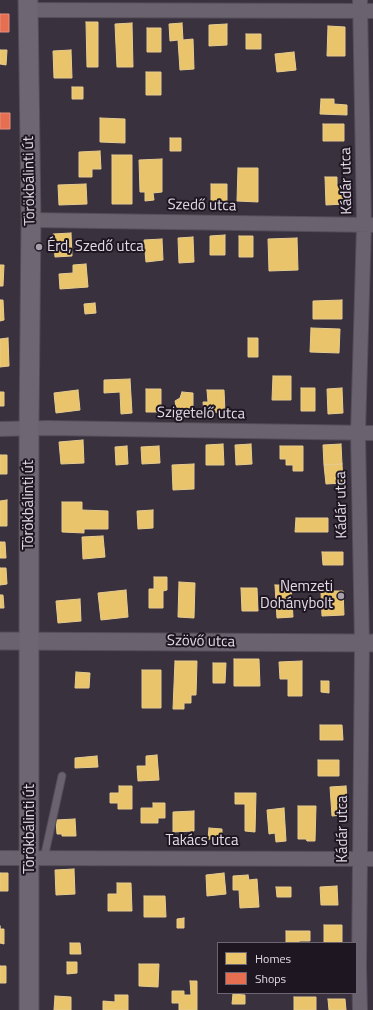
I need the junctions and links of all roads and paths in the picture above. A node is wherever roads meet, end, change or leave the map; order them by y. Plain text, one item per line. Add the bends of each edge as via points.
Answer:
1 (28, 5) edge
2 (364, 8) edge
3 (30, 220) junction
4 (369, 225) edge
5 (29, 428) junction
6 (0, 429) edge
7 (358, 433) junction
8 (373, 433) edge
9 (0, 641) edge
10 (30, 641) junction
11 (367, 643) edge
12 (62, 776) dead end
13 (0, 858) edge
14 (37, 858) junction
15 (366, 859) edge
16 (29, 1010) edge
17 (360, 1010) edge

1 - 2 street
1 - 3 main road, Törökbálinti út
2 - 4 street, Kádár utca
3 - 4 street, Szedő utca
3 - 5 main road, Törökbálinti út
4 - 7 street, Kádár utca
5 - 6 street, Szigetelő utca
5 - 7 street, Szigetelő utca
5 - 10 main road, Törökbálinti út
7 - 8 street, Szigetelő utca
7 - 11 street, Kádár utca
9 - 10 street, Szövő utca
10 - 11 street, Szövő utca
10 - 14 main road, Törökbálinti út
11 - 15 street, Kádár utca
12 - 14 lane
13 - 14 street, Takács utca
14 - 15 street, Takács utca
14 - 16 main road, Törökbálinti út
15 - 17 street, Kádár utca

